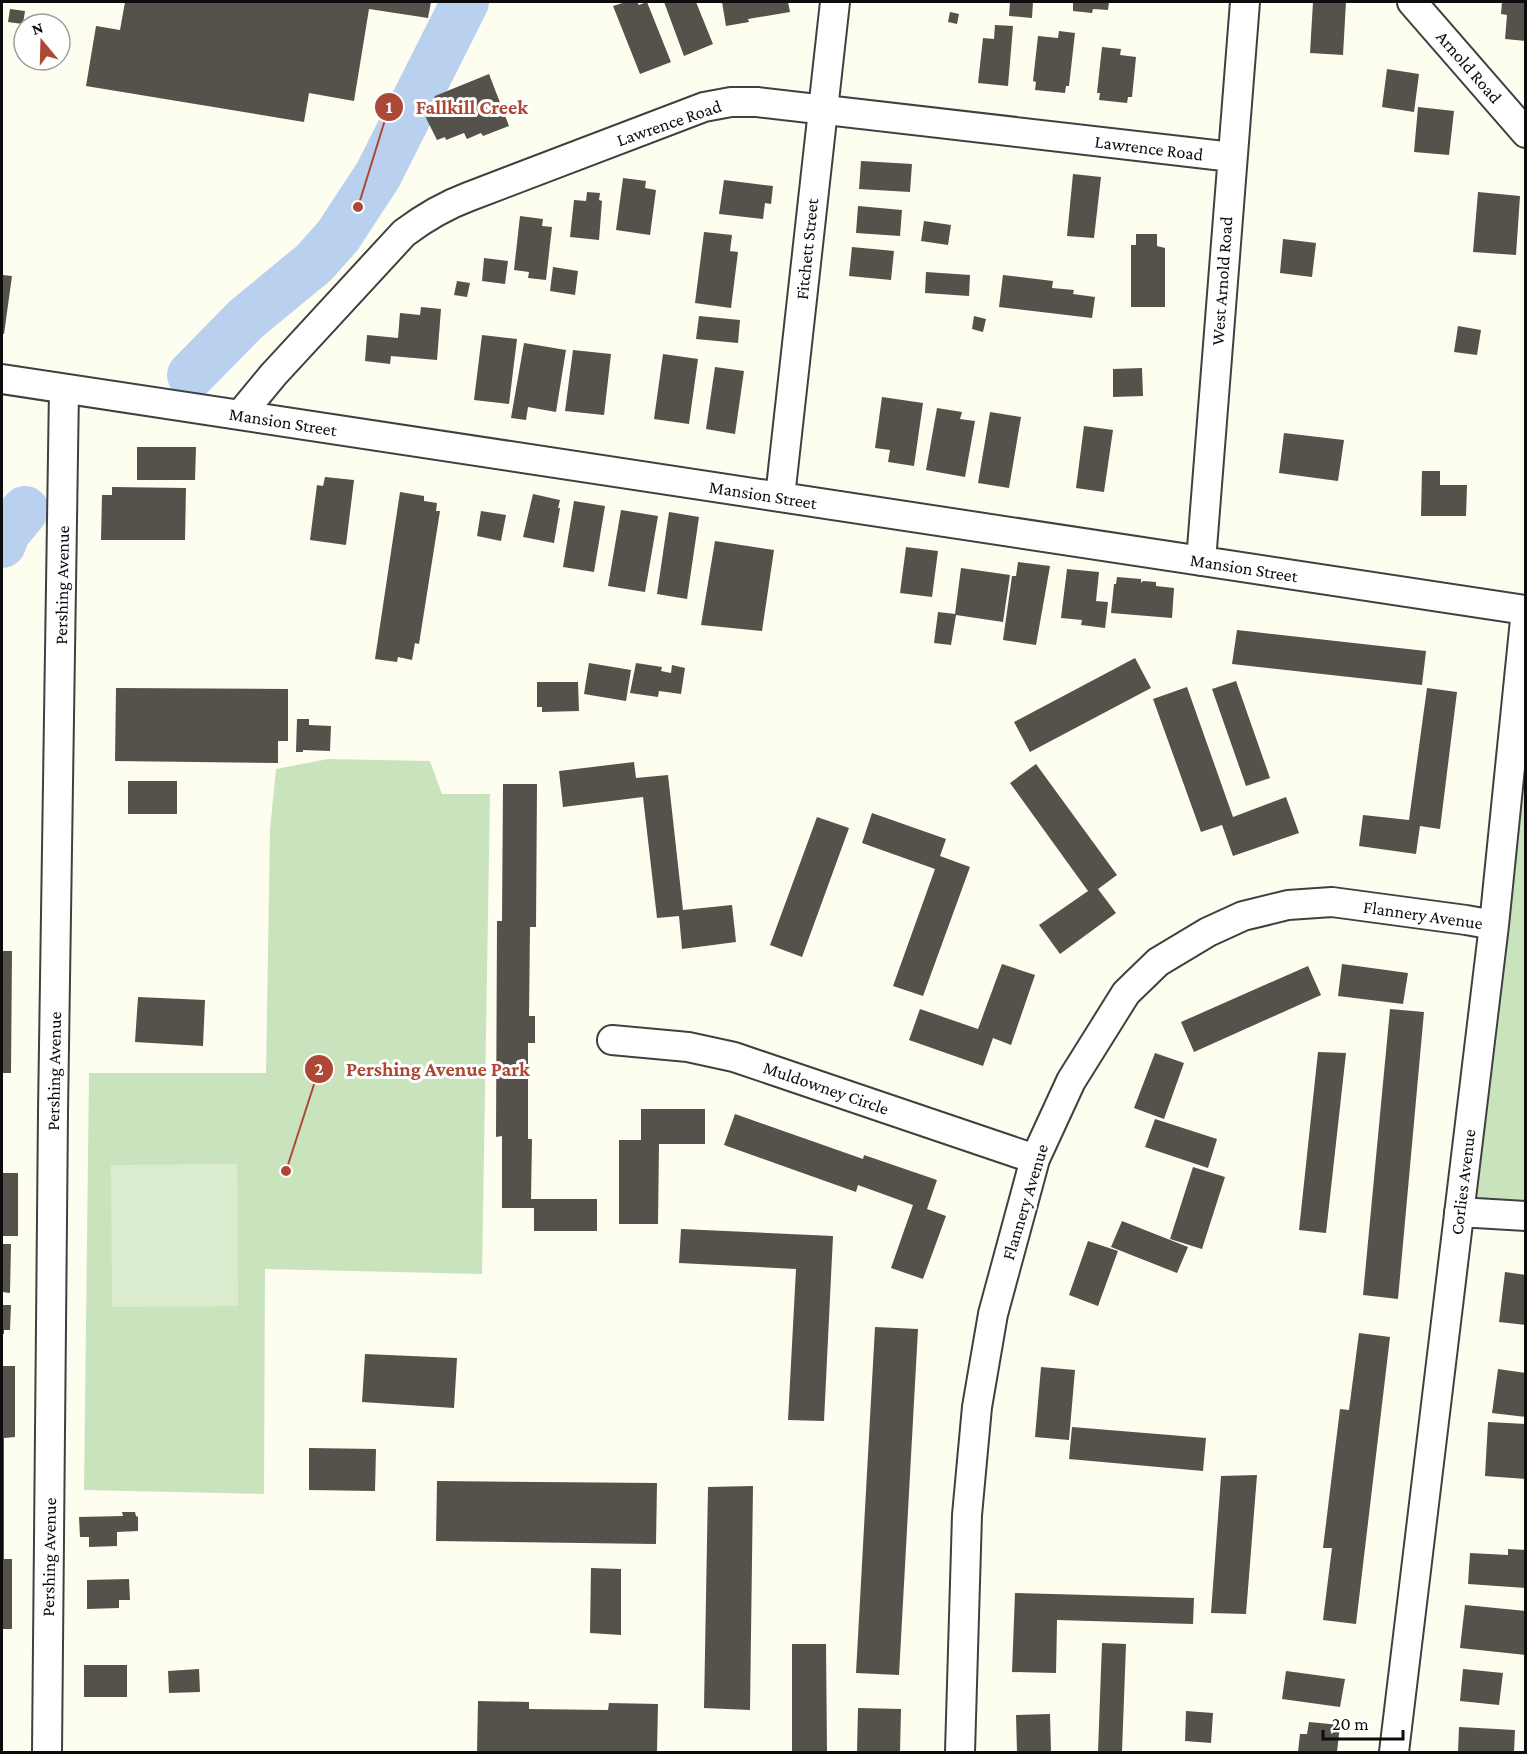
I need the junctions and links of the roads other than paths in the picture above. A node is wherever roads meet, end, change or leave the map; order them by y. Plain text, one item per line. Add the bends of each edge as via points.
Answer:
1 (835, 2) edge
2 (1245, 2) edge
3 (1412, 2) edge
4 (822, 110) junction
5 (1526, 133) edge
6 (1232, 158) junction
7 (2, 379) edge
8 (64, 389) junction
9 (240, 415) junction
10 (780, 497) junction
11 (1201, 561) junction
12 (1526, 610) edge
13 (1494, 925) junction
14 (612, 1040) dead end
15 (1035, 1159) junction
16 (1459, 1212) junction
17 (1526, 1216) edge
18 (47, 1752) edge
19 (960, 1752) edge
20 (1394, 1752) edge

1 - 4 street, Fitchett Street
2 - 6 street, West Arnold Road
3 - 5 street, Arnold Road
4 - 6 street, Lawrence Road
4 - 9 street, Lawrence Road via 757,102 704,107 444,206 404,233
4 - 10 street, Fitchett Street
6 - 11 street, West Arnold Road
7 - 8 street, Mansion Street
8 - 9 street, Mansion Street
8 - 18 street, Pershing Avenue
9 - 10 street, Mansion Street
10 - 11 street, Mansion Street
11 - 12 street, Mansion Street
12 - 13 street, Corlies Avenue
13 - 15 street, Flannery Avenue via 1332,903 1288,905 1243,916 1208,932 1158,962 1126,993 1071,1081
13 - 16 street, Corlies Avenue
14 - 15 street, Muldowney Circle via 688,1047 734,1057
15 - 19 street, Flannery Avenue via 993,1314 977,1407 967,1515
16 - 17 street
16 - 20 street, Corlies Avenue

